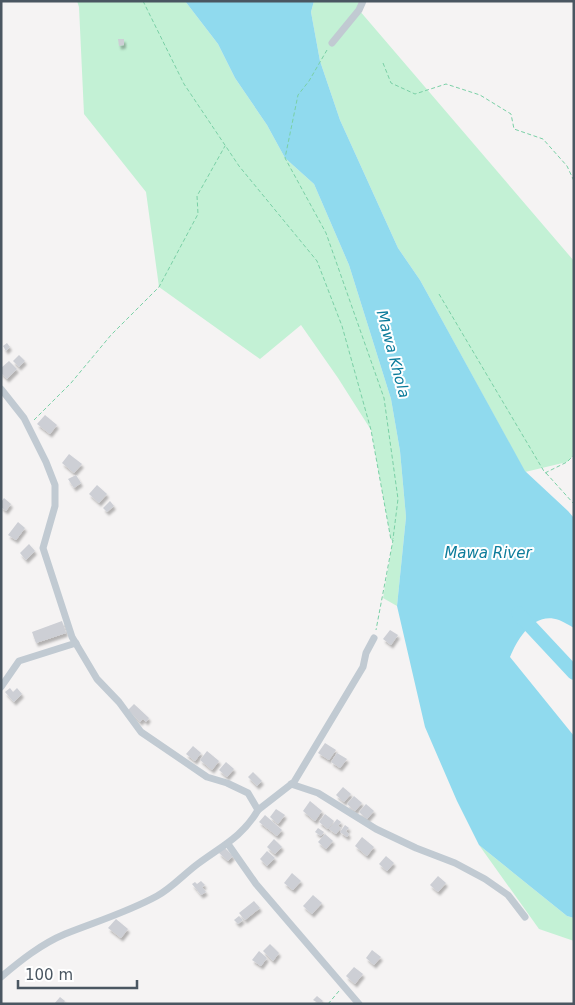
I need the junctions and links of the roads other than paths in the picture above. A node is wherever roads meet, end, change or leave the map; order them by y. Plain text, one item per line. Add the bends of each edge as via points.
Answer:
1 (363, 1) edge
2 (332, 43) road end
3 (1, 389) edge
4 (374, 638) road end
5 (76, 643) junction
6 (1, 687) edge
7 (291, 784) junction
8 (258, 810) junction
9 (228, 844) junction
10 (525, 917) dead end
11 (1, 977) edge
12 (360, 1004) edge

1 - 2 street
3 - 5 street via 24,418 55,485 54,506 43,548
4 - 7 street via 366,652 363,667
5 - 6 street via 20,661
5 - 8 street via 97,679 141,732 207,777 227,782 248,793
7 - 8 street
7 - 10 street via 318,793 376,829 485,879 508,895
8 - 9 street
9 - 11 street via 158,896 63,935 23,959
9 - 12 street via 256,884

